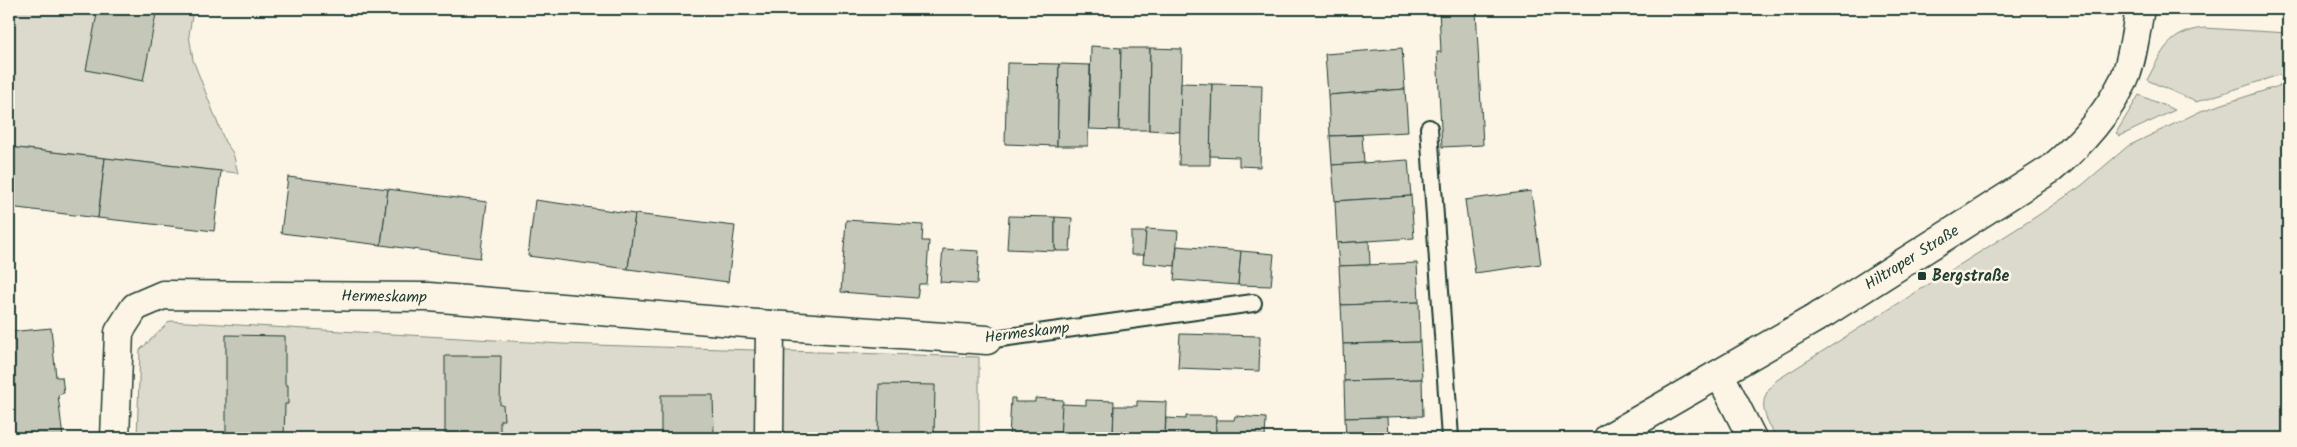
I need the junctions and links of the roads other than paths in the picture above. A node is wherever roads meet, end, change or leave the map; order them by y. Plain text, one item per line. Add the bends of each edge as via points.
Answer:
1 (2140, 9) edge
2 (1429, 128) dead end
3 (1253, 303) dead end
4 (770, 325) junction
5 (987, 340) joint
6 (1720, 375) junction
7 (115, 438) edge
8 (769, 438) edge
9 (1450, 438) edge
10 (1608, 438) edge
11 (1752, 438) edge

1 - 6 street, Hiltroper Straße via 2124,79 2099,120 2076,148 2050,169 1911,259
2 - 9 lane
3 - 5 lane, Hermeskamp
4 - 5 street, Hermeskamp
4 - 7 street, Hermeskamp via 429,298 163,296 135,307 119,332
4 - 8 street
6 - 10 street, Hiltroper Straße
6 - 11 street

